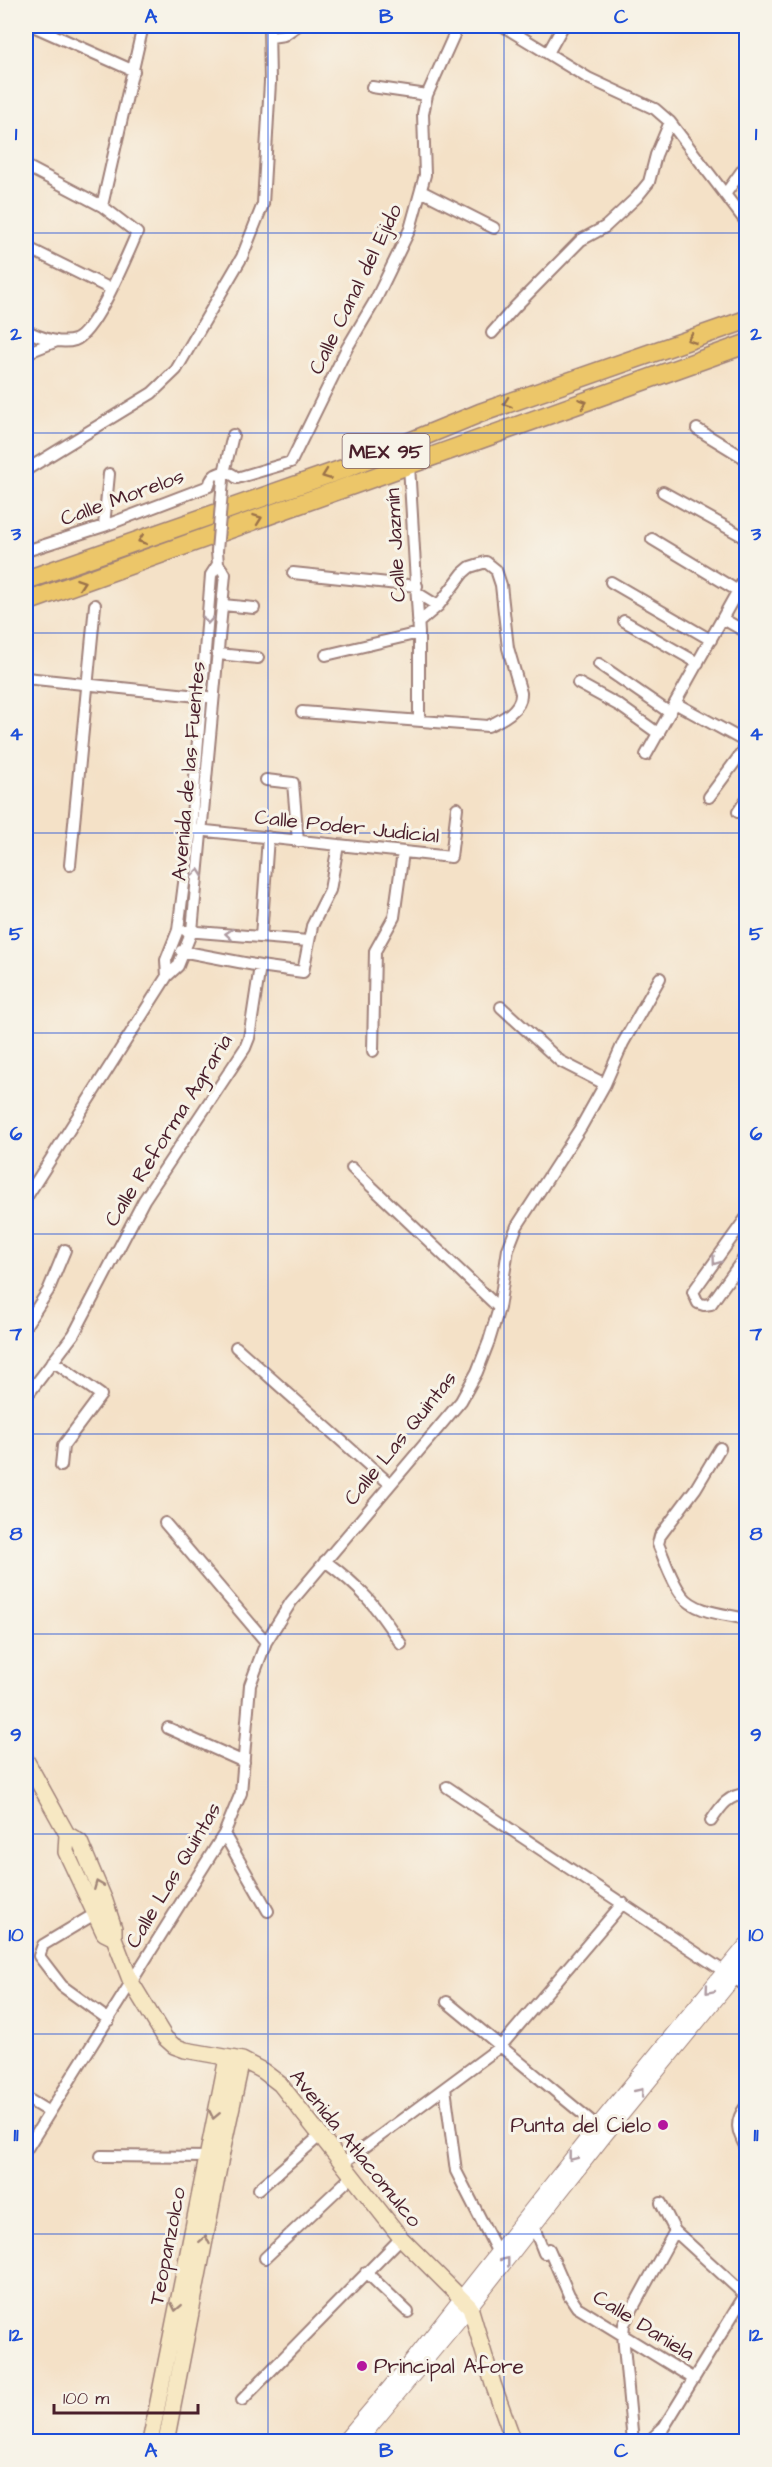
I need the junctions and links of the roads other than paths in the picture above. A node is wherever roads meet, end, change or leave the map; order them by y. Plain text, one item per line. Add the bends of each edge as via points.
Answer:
1 (33, 26) edge
2 (140, 26) edge
3 (297, 26) edge
4 (458, 26) edge
5 (503, 26) edge
6 (563, 26) edge
7 (270, 31) edge
8 (548, 53) junction
9 (134, 71) junction
10 (372, 87) dead end
11 (427, 95) junction
12 (670, 122) junction
13 (747, 165) edge
14 (26, 166) edge
15 (421, 190) junction
16 (726, 193) junction
17 (102, 206) junction
18 (747, 222) edge
19 (494, 228) dead end
20 (26, 247) edge
21 (111, 289) junction
22 (747, 320) edge
23 (26, 330) edge
24 (492, 333) dead end
25 (58, 341) junction
26 (747, 344) edge
27 (26, 353) edge
28 (697, 429) dead end
29 (233, 435) dead end
30 (747, 459) edge
31 (409, 465) junction
32 (29, 468) edge
33 (109, 474) dead end
34 (224, 476) junction
35 (26, 480) edge
36 (663, 492) dead end
37 (104, 526) junction
38 (747, 538) edge
39 (652, 539) dead end
40 (26, 551) edge
41 (218, 564) junction
42 (293, 573) dead end
43 (747, 576) edge
44 (26, 580) edge
45 (611, 582) dead end
46 (417, 589) junction
47 (738, 591) junction
48 (26, 602) edge
49 (94, 605) dead end
50 (223, 605) junction
51 (438, 606) junction
52 (254, 608) dead end
53 (723, 619) junction
54 (624, 621) dead end
55 (419, 628) junction
56 (747, 632) edge
57 (711, 640) junction
58 (219, 654) junction
59 (326, 655) dead end
60 (258, 658) dead end
61 (599, 663) dead end
62 (698, 663) junction
63 (26, 678) edge
64 (578, 683) dead end
65 (86, 684) junction
66 (202, 696) junction
67 (215, 698) junction
68 (673, 708) junction
69 (302, 712) dead end
70 (419, 719) junction
71 (659, 734) junction
72 (747, 742) edge
73 (747, 747) edge
74 (646, 755) dead end
75 (266, 780) dead end
76 (709, 797) dead end
77 (747, 800) edge
78 (457, 808) dead end
79 (738, 812) dead end
80 (190, 829) junction
81 (202, 830) junction
82 (268, 837) junction
83 (298, 840) junction
84 (338, 845) junction
85 (403, 852) junction
86 (70, 865) dead end
87 (178, 930) junction
88 (192, 931) junction
89 (261, 937) junction
90 (308, 941) junction
91 (173, 947) junction
92 (184, 952) junction
93 (260, 966) junction
94 (167, 976) junction
95 (660, 978) dead end
96 (501, 1007) dead end
97 (373, 1052) dead end
98 (605, 1084) junction
99 (352, 1168) dead end
100 (26, 1198) edge
101 (747, 1218) edge
102 (65, 1250) dead end
103 (747, 1255) edge
104 (499, 1308) junction
105 (26, 1325) edge
106 (236, 1347) dead end
107 (53, 1361) junction
108 (26, 1397) edge
109 (720, 1448) dead end
110 (61, 1467) dead end
111 (390, 1484) junction
112 (165, 1523) dead end
113 (325, 1561) junction
114 (747, 1619) edge
115 (266, 1642) junction
116 (400, 1644) dead end
117 (168, 1728) dead end
118 (26, 1760) edge
119 (244, 1762) junction
120 (447, 1788) dead end
121 (747, 1794) edge
122 (711, 1821) dead end
123 (224, 1834) junction
124 (623, 1903) junction
125 (268, 1911) dead end
126 (101, 1913) junction
127 (747, 1945) edge
128 (747, 1963) edge
129 (730, 1974) junction
130 (131, 1982) junction
131 (747, 1986) edge
132 (447, 2002) dead end
133 (109, 2020) junction
134 (501, 2046) junction
135 (234, 2059) junction
136 (445, 2088) junction
137 (26, 2098) edge
138 (747, 2106) edge
139 (49, 2112) junction
140 (602, 2130) junction
141 (322, 2134) junction
142 (747, 2148) edge
143 (26, 2150) edge
144 (101, 2156) dead end
145 (213, 2157) junction
146 (346, 2170) junction
147 (259, 2190) dead end
148 (661, 2203) dead end
149 (529, 2221) junction
150 (675, 2231) junction
151 (400, 2238) junction
152 (498, 2253) junction
153 (265, 2258) dead end
154 (366, 2272) junction
155 (746, 2296) edge
156 (466, 2303) junction
157 (408, 2312) dead end
158 (623, 2335) junction
159 (176, 2350) junction
160 (694, 2379) junction
161 (242, 2400) dead end
162 (150, 2442) edge
163 (166, 2442) edge
164 (343, 2442) edge
165 (357, 2442) edge
166 (514, 2442) edge
167 (633, 2442) edge
168 (648, 2442) edge

1 - 9 street
2 - 9 street
3 - 7 street via 284,35
4 - 11 street, Calle Canal del Ejido
5 - 8 street
6 - 8 street
7 - 32 street via 262,204 242,257 176,370 152,393
8 - 12 street via 588,78 655,109
9 - 17 street
10 - 11 street
11 - 15 street, Calle Canal del Ejido via 423,114 425,175
12 - 16 street
12 - 24 street via 649,182 636,198 605,227 581,240
13 - 16 street
14 - 17 street
15 - 19 street
15 - 34 street, Calle Canal del Ejido via 410,229 291,462 237,478 231,473
16 - 18 street
17 - 21 street via 137,233
20 - 21 street
21 - 25 street via 86,332 74,340
22 -> 44 highway, MEX 95 via 480,413 346,468
23 - 25 street
25 - 27 street
31 -> 26 highway, MEX 95
28 - 30 street
29 - 34 street, Avenida de las Fuentes
31 - 46 street, Calle Jazmín
48 -> 31 highway, MEX 95
32 - 35 street
33 - 37 street
34 - 37 street, Calle Morelos via 215,475 209,486
34 - 41 street, Avenida de las Fuentes, bridge
36 - 38 street
37 - 40 street, Calle Morelos
39 - 47 street
41 - 50 street, Avenida de las Fuentes via 225,574
41 -> 66 street, Avenida de las Fuentes via 211,575
42 - 46 street
43 - 47 street
45 - 57 street
46 - 51 street
46 - 55 street, Calle Jazmín
47 - 53 street
49 - 65 street
50 - 52 street
50 - 58 street, Avenida de las Fuentes
51 - 55 street
51 - 70 street via 470,567 486,562 496,570 521,700 502,720 488,726
53 - 56 street
53 - 57 street
54 - 62 street
55 - 59 street
55 - 70 street, Calle Jazmín
57 - 62 street
58 - 60 street
58 - 67 street, Avenida de las Fuentes
61 - 68 street
62 - 68 street
63 - 65 street
64 - 71 street
65 - 66 street
65 - 86 street
66 - 67 street
66 - 80 street, Avenida de las Fuentes
67 - 81 street, Avenida de las Fuentes
68 - 71 street
68 - 72 street
69 - 70 street
71 - 74 street
73 - 76 street
75 - 83 street via 293,783
77 - 79 street
78 - 85 street, Calle Poder Judicial via 451,857
80 - 81 street, Calle Poder Judicial
80 - 87 street, Avenida de las Fuentes
81 - 82 street, Calle Poder Judicial
88 -> 81 street, Avenida de las Fuentes
82 - 83 street, Calle Poder Judicial
82 - 89 street
83 - 84 street, Calle Poder Judicial
84 - 85 street, Calle Poder Judicial
84 - 90 street via 330,890 318,909
85 - 97 street via 394,917 375,951
87 - 88 street
87 - 91 street, Avenida de las Fuentes
89 -> 88 street
88 - 92 street, Avenida de las Fuentes
89 - 90 street
90 - 93 street via 303,972
91 - 92 street
91 - 94 street, Avenida de las Fuentes via 166,960
92 - 93 street
92 - 94 street, Avenida de las Fuentes
93 - 107 street, Calle Reforma Agraria via 245,1048 144,1200 74,1334
94 - 100 street, Avenida de las Fuentes
95 - 98 street, Calle Las Quintas
96 - 98 street via 560,1061
98 - 104 street, Calle Las Quintas via 517,1226 508,1249
99 - 104 street
101 -> 103 street via 693,1292 698,1303 711,1304
102 - 105 street via 48,1291
104 - 111 street, Calle Las Quintas via 477,1372 461,1401
106 - 111 street
107 - 108 street, Calle Reforma Agraria
107 - 110 street via 101,1395 63,1446
109 - 114 street via 658,1544 681,1594 690,1603
111 - 113 street, Calle Las Quintas
112 - 115 street
113 - 115 street, Calle Las Quintas via 291,1602
113 - 116 street via 350,1579 375,1605
115 - 119 street, Calle Las Quintas via 250,1685
117 - 119 street
118 - 126 main road, Avenida Atlacomulco via 67,1834 66,1852
119 - 123 street, Calle Las Quintas via 241,1793
120 - 124 street
121 - 122 street via 735,1794 722,1804
123 - 125 street
123 - 130 street, Calle Las Quintas
124 - 129 street
124 - 134 street
126 - 130 main road, Avenida Atlacomulco via 114,1928 114,1938
126 - 133 street via 43,1945 39,1956 62,1986
127 - 129 street
128 - 129 street
129 - 131 street
129 - 140 street
130 - 133 street, Calle Las Quintas
130 - 135 main road, Avenida Atlacomulco via 165,2038 174,2046
132 - 134 street
133 - 139 street, Calle Las Quintas
134 - 136 street
134 - 140 street
135 - 141 main road, Avenida Atlacomulco via 263,2071 280,2084
135 - 145 main road, Teopanzolco
136 - 146 street
136 - 152 street via 456,2171
137 - 139 street
138 - 142 street via 737,2124 737,2132
139 - 143 street, Calle Las Quintas
140 - 149 street
141 - 146 main road, Avenida Atlacomulco
141 - 147 street
144 - 145 street
145 - 159 main road, Teopanzolco
146 - 151 main road, Avenida Atlacomulco
146 - 153 street
148 - 150 street
149 - 152 street
156 -> 149 street
149 - 158 street, Calle Daniela via 544,2253 549,2249 577,2307
150 - 155 street
150 - 158 street via 624,2324
151 - 154 street
151 - 156 main road, Avenida Atlacomulco
152 - 156 street
154 - 157 street
154 - 161 street
155 - 160 street
156 - 164 street
156 - 165 street
156 - 166 main road, Avenida Atlacomulco
158 - 160 street, Calle Daniela
158 - 167 street
159 - 162 main road, Teopanzolco
159 - 163 main road, Teopanzolco
160 - 168 street via 664,2427

